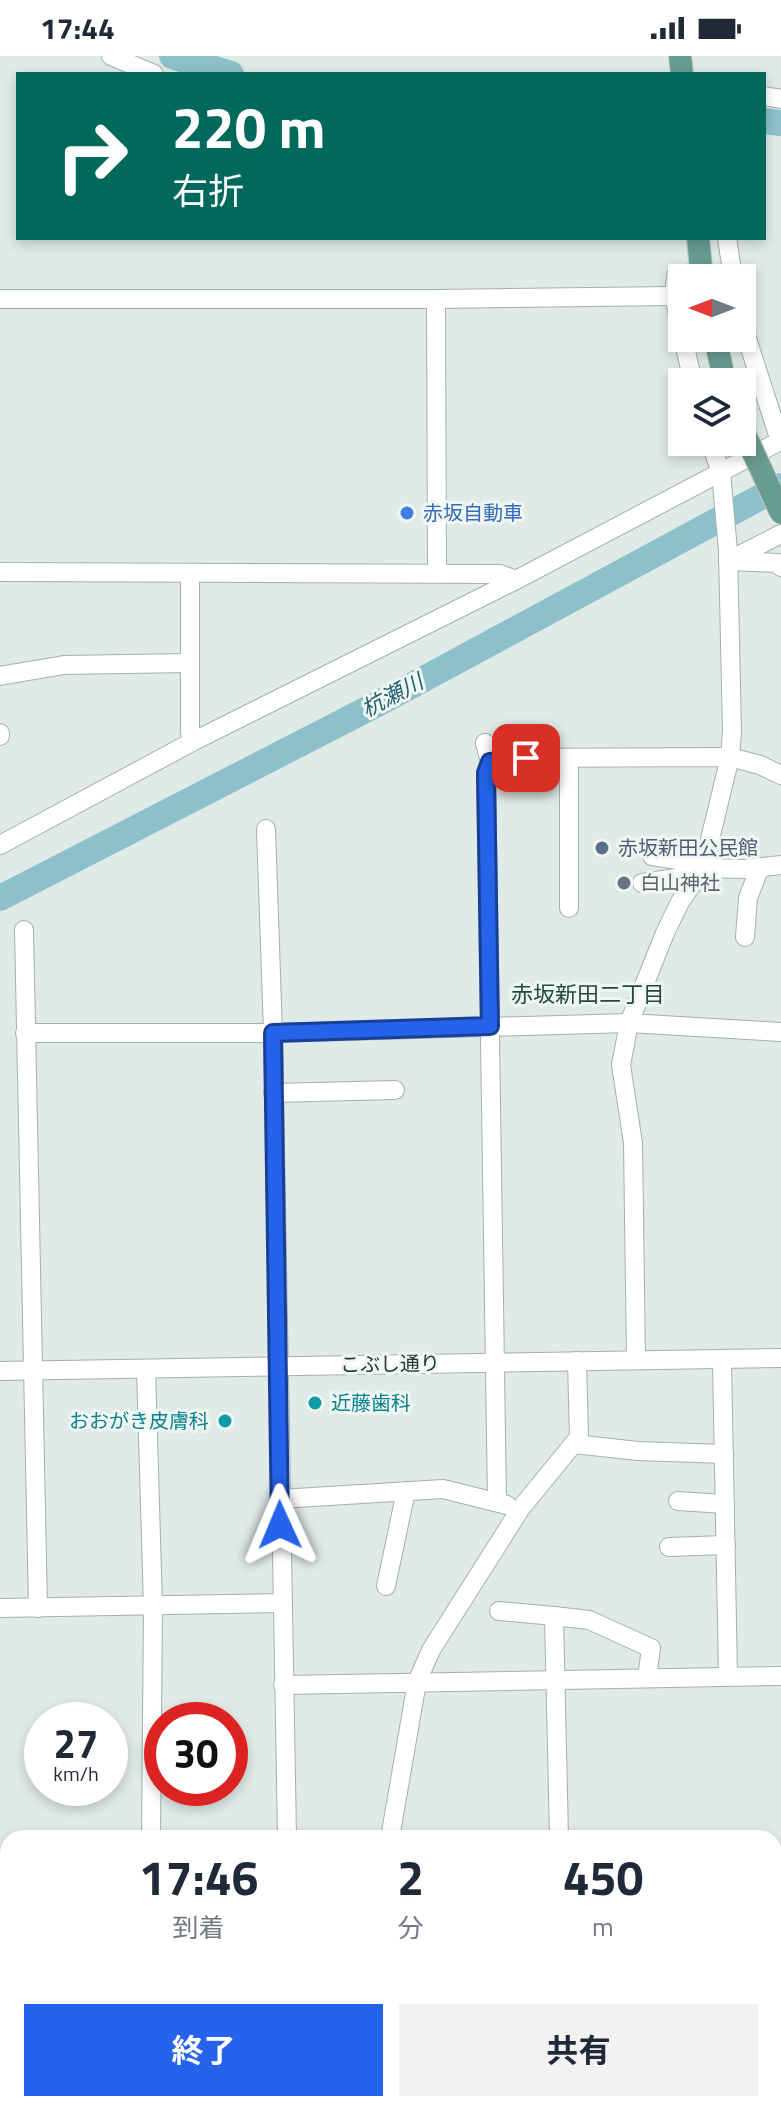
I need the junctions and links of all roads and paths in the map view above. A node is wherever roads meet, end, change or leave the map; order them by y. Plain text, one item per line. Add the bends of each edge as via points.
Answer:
1 (111, 56) edge
2 (149, 72) edge
3 (698, 240) edge
4 (727, 240) edge
5 (700, 264) edge
6 (731, 264) edge
7 (668, 296) edge
8 (0, 299) edge
9 (436, 299) junction
10 (751, 352) edge
11 (715, 456) edge
12 (754, 456) edge
13 (722, 478) junction
14 (781, 513) edge
15 (781, 534) edge
16 (728, 556) junction
17 (780, 564) edge
18 (0, 572) edge
19 (437, 573) junction
20 (190, 574) junction
21 (516, 580) junction
22 (189, 663) junction
23 (0, 676) edge
24 (192, 742) junction
25 (485, 743) dead end
26 (730, 757) junction
27 (569, 758) junction
28 (490, 762) junction
29 (781, 775) edge
30 (266, 829) dead end
31 (0, 845) edge
32 (652, 856) dead end
33 (781, 865) edge
34 (760, 867) junction
35 (701, 869) junction
36 (642, 883) dead end
37 (569, 908) dead end
38 (24, 930) dead end
39 (745, 937) dead end
40 (629, 1023) junction
41 (490, 1026) junction
42 (781, 1032) edge
43 (25, 1033) junction
44 (273, 1033) junction
45 (395, 1090) dead end
46 (273, 1093) junction
47 (781, 1358) edge
48 (636, 1360) junction
49 (722, 1360) junction
50 (577, 1361) junction
51 (496, 1362) junction
52 (277, 1366) junction
53 (146, 1369) junction
54 (0, 1371) edge
55 (32, 1371) junction
56 (574, 1444) junction
57 (724, 1454) junction
58 (406, 1491) junction
59 (280, 1499) junction
60 (678, 1501) dead end
61 (497, 1502) junction
62 (725, 1504) junction
63 (521, 1508) junction
64 (726, 1545) junction
65 (669, 1547) dead end
66 (386, 1586) dead end
67 (282, 1603) junction
68 (153, 1606) junction
69 (0, 1608) edge
70 (38, 1608) junction
71 (499, 1611) dead end
72 (554, 1616) junction
73 (781, 1676) edge
74 (728, 1677) junction
75 (647, 1678) junction
76 (556, 1680) junction
77 (417, 1682) junction
78 (283, 1685) junction
79 (151, 1830) edge
80 (287, 1830) edge
81 (391, 1830) edge
82 (559, 1830) edge

1 - 2 street
3 - 5 main road
4 - 6 street
7 - 9 street
8 - 9 street
9 - 19 street
10 - 13 street via 780,441
11 - 13 street
12 - 14 main road, bridge
13 - 16 street
13 - 21 street
15 - 16 street
16 - 17 street
16 - 26 street
18 - 20 street
19 - 20 street
19 - 21 street via 500,574
20 - 22 street
21 - 24 street
22 - 23 street via 64,665
22 - 24 street
24 - 31 street
25 - 28 street
26 - 27 street
26 - 29 street
26 - 35 street
27 - 28 street
27 - 37 street
28 - 41 street
30 - 44 street
32 - 35 street
33 - 34 street
34 - 35 street
34 - 39 street via 748,898
35 - 36 street
35 - 40 street via 665,933
38 - 43 street
40 - 41 street
40 - 42 street
40 - 48 street via 621,1065 633,1143
41 - 44 street
41 - 51 street
43 - 44 street
43 - 55 street
44 - 46 street
45 - 46 street
46 - 52 street
47 - 49 street, こぶし通り
48 - 49 street, こぶし通り
48 - 50 street, こぶし通り
49 - 57 street
50 - 51 street, こぶし通り
50 - 56 street via 579,1437
51 - 52 street, こぶし通り
51 - 61 street
52 - 53 street, こぶし通り
52 - 59 street
53 - 55 street, こぶし通り
53 - 68 street
54 - 55 street, こぶし通り
55 - 70 street
56 - 57 street
56 - 63 street
57 - 62 street
58 - 59 street
58 - 61 street via 443,1489
58 - 66 street
59 - 67 street
60 - 62 street
61 - 63 street
62 - 64 street
63 - 77 street via 431,1650
64 - 65 street
64 - 74 street
67 - 68 street
67 - 78 street
68 - 70 street
68 - 79 street
69 - 70 street
71 - 72 street
72 - 75 street via 589,1620 651,1648
72 - 76 street
73 - 74 street
74 - 75 street
75 - 76 street
76 - 77 street
76 - 82 street
77 - 78 street
77 - 81 street
78 - 80 street

